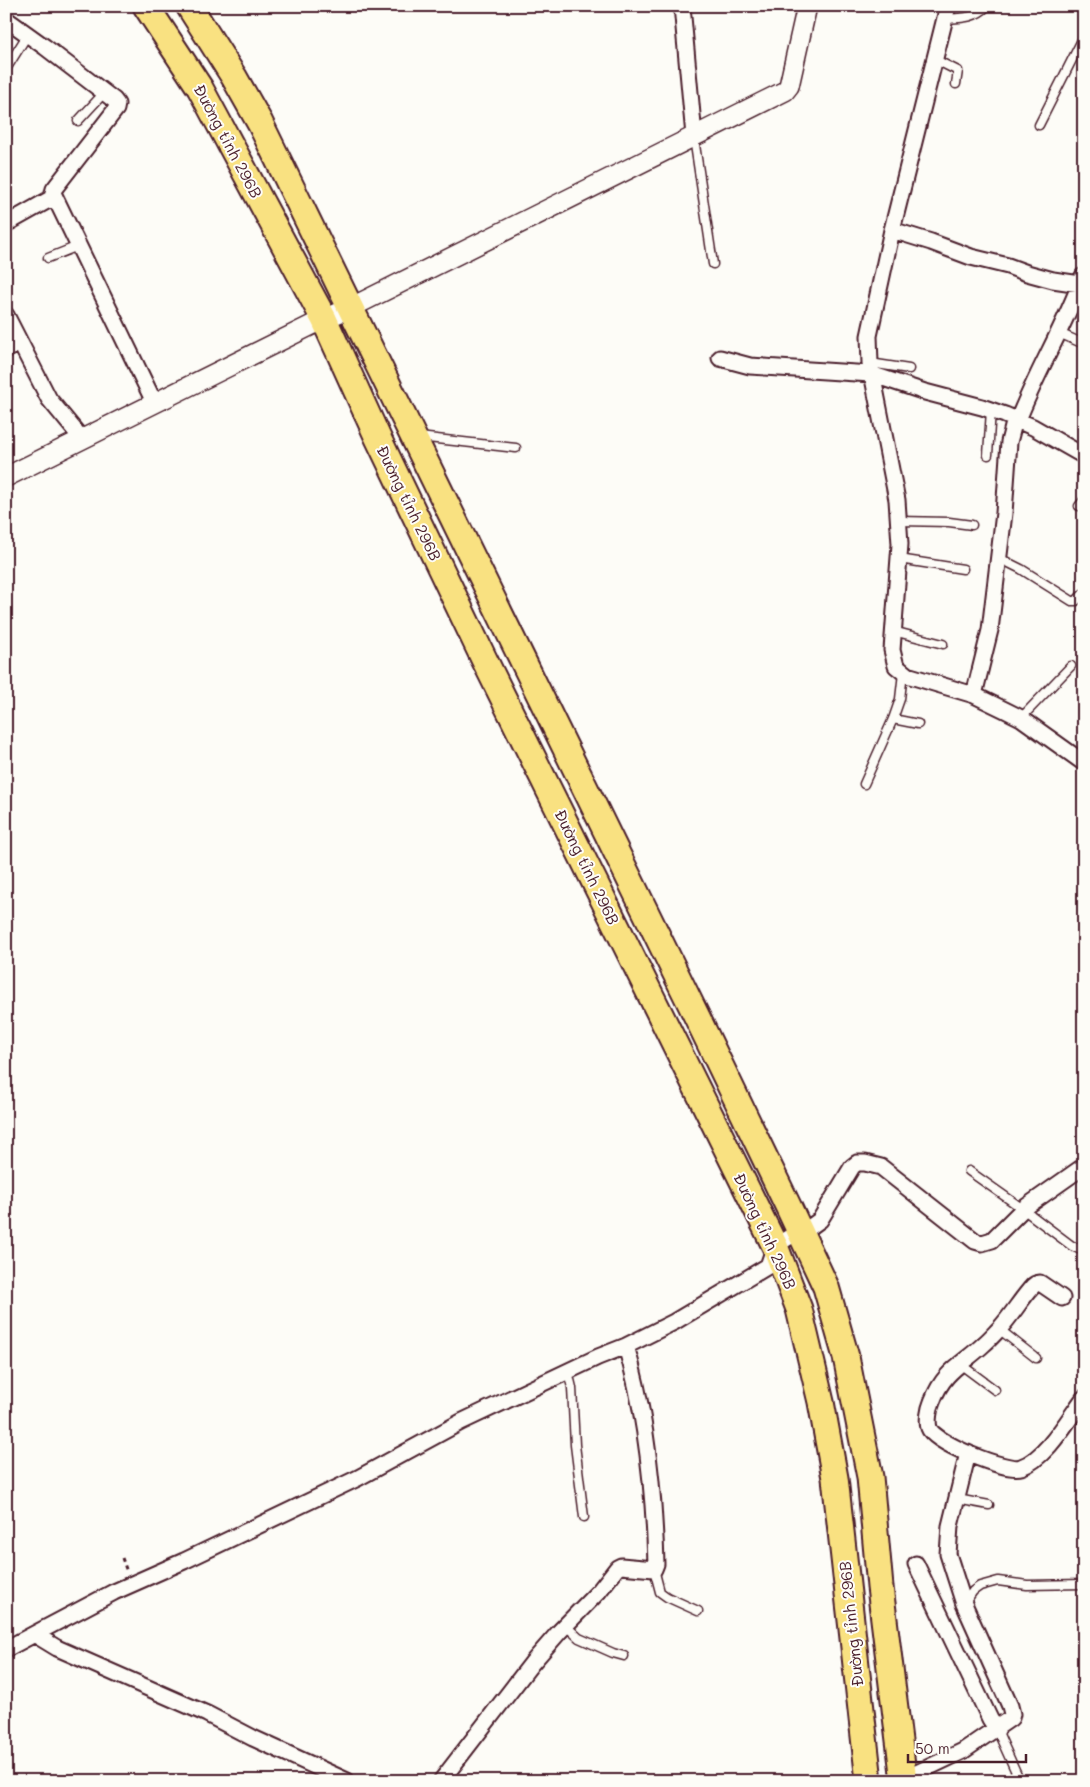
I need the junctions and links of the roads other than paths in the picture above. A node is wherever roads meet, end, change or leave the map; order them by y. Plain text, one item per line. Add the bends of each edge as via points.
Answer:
1 (146, 6) edge
2 (188, 6) edge
3 (682, 6) edge
4 (807, 6) edge
5 (987, 6) edge
6 (946, 13) edge
7 (6, 20) edge
8 (28, 34) junction
9 (1084, 36) edge
10 (934, 60) junction
11 (6, 70) edge
12 (956, 84) dead end
13 (104, 93) junction
14 (78, 121) dead end
15 (1040, 125) dead end
16 (694, 136) junction
17 (54, 197) junction
18 (6, 224) edge
19 (892, 230) junction
20 (78, 246) junction
21 (48, 258) dead end
22 (713, 264) dead end
23 (1083, 281) edge
24 (350, 308) junction
25 (6, 315) edge
26 (324, 320) junction
27 (1059, 333) junction
28 (20, 342) junction
29 (1084, 344) edge
30 (6, 350) edge
31 (720, 358) dead end
32 (871, 368) junction
33 (909, 369) dead end
34 (155, 404) junction
35 (992, 410) junction
36 (1016, 420) junction
37 (412, 436) junction
38 (82, 439) junction
39 (516, 448) dead end
40 (988, 455) dead end
41 (1084, 456) edge
42 (6, 477) edge
43 (898, 521) junction
44 (972, 525) dead end
45 (999, 558) junction
46 (900, 559) junction
47 (963, 569) dead end
48 (1084, 593) edge
49 (893, 632) junction
50 (943, 644) dead end
51 (1071, 666) dead end
52 (903, 673) junction
53 (974, 695) junction
54 (1021, 718) junction
55 (894, 719) junction
56 (918, 724) dead end
57 (1084, 763) edge
58 (864, 784) dead end
59 (1084, 1166) edge
60 (969, 1171) dead end
61 (1023, 1209) junction
62 (802, 1233) junction
63 (775, 1246) junction
64 (1084, 1248) edge
65 (1062, 1298) dead end
66 (999, 1329) junction
67 (626, 1346) junction
68 (1036, 1358) dead end
69 (960, 1364) junction
70 (568, 1371) junction
71 (996, 1390) dead end
72 (1084, 1398) edge
73 (968, 1453) junction
74 (957, 1499) junction
75 (989, 1505) dead end
76 (584, 1517) dead end
77 (916, 1564) dead end
78 (654, 1569) junction
79 (1084, 1584) edge
80 (964, 1604) junction
81 (698, 1611) dead end
82 (565, 1625) junction
83 (34, 1634) junction
84 (6, 1649) edge
85 (624, 1656) dead end
86 (997, 1730) junction
87 (904, 1780) edge
88 (347, 1781) edge
89 (441, 1781) edge
90 (869, 1781) edge
91 (1020, 1781) edge

1 - 26 main road, Đường tỉnh 296B via 200,88
2 - 24 main road, Đường tỉnh 296B via 260,124
3 - 16 street
4 - 16 street via 789,86 785,91
5 - 6 lane via 978,15 967,18
6 - 10 street
7 - 8 street
8 - 11 lane
8 - 13 street
9 - 15 lane
10 - 12 lane via 958,71
10 - 19 street
13 - 14 lane
13 - 17 street via 117,104 116,109 54,189
16 - 22 lane
16 - 24 street
17 - 18 street
17 - 20 street
19 - 23 street via 1027,274 1053,280
19 - 32 street via 869,336
20 - 21 lane
20 - 34 street
23 - 27 street
24 - 26 street
24 - 37 main road, Đường tỉnh 296B
25 - 28 street
26 - 34 street
26 - 63 main road, Đường tỉnh 296B via 484,659
27 - 29 lane
27 - 36 street
28 - 30 street
28 - 38 street via 50,399
31 - 32 street via 750,366
32 - 33 lane
32 - 35 street via 937,396
32 - 43 street via 897,500
34 - 38 street
35 - 36 street
35 - 40 lane
36 - 41 street
36 - 45 street via 1009,442
37 - 39 lane
37 - 62 main road, Đường tỉnh 296B
38 - 42 street
43 - 44 lane
43 - 46 street
45 - 48 lane via 1072,601
45 - 53 street via 990,630
46 - 47 lane
46 - 49 street
49 - 50 lane
49 - 52 street via 892,650 896,666
51 - 54 lane
52 - 53 street
52 - 55 lane
53 - 54 street
54 - 57 street
55 - 56 lane
55 - 58 lane
59 - 61 street
60 - 61 lane
61 - 62 street via 992,1240 982,1243 975,1241 881,1167 858,1163 852,1167 820,1220
61 - 64 lane via 1072,1246
62 - 63 street
62 - 87 main road, Đường tỉnh 296B via 826,1287 846,1357 870,1477
63 - 67 street via 768,1266 682,1318
63 - 90 main road, Đường tỉnh 296B via 799,1309 809,1347 835,1478
65 - 66 street via 1037,1283
66 - 68 lane
66 - 69 street
67 - 70 street
67 - 78 street via 635,1376 649,1459
69 - 71 lane
69 - 73 street via 939,1387 929,1411 929,1428 933,1435
70 - 76 lane
70 - 83 street via 461,1422 358,1478 114,1592
72 - 73 street via 1034,1461 1019,1468
73 - 74 street
74 - 75 lane
74 - 80 street via 950,1526 948,1554
77 - 86 street
78 - 81 lane via 660,1592
78 - 82 street via 617,1568
79 - 80 lane via 1027,1585 998,1581 972,1591
80 - 86 street via 1012,1714 1008,1722
82 - 85 lane via 580,1638
82 - 89 street via 526,1670
83 - 84 street
83 - 88 street via 57,1648 207,1714
86 - 87 street
86 - 91 lane

